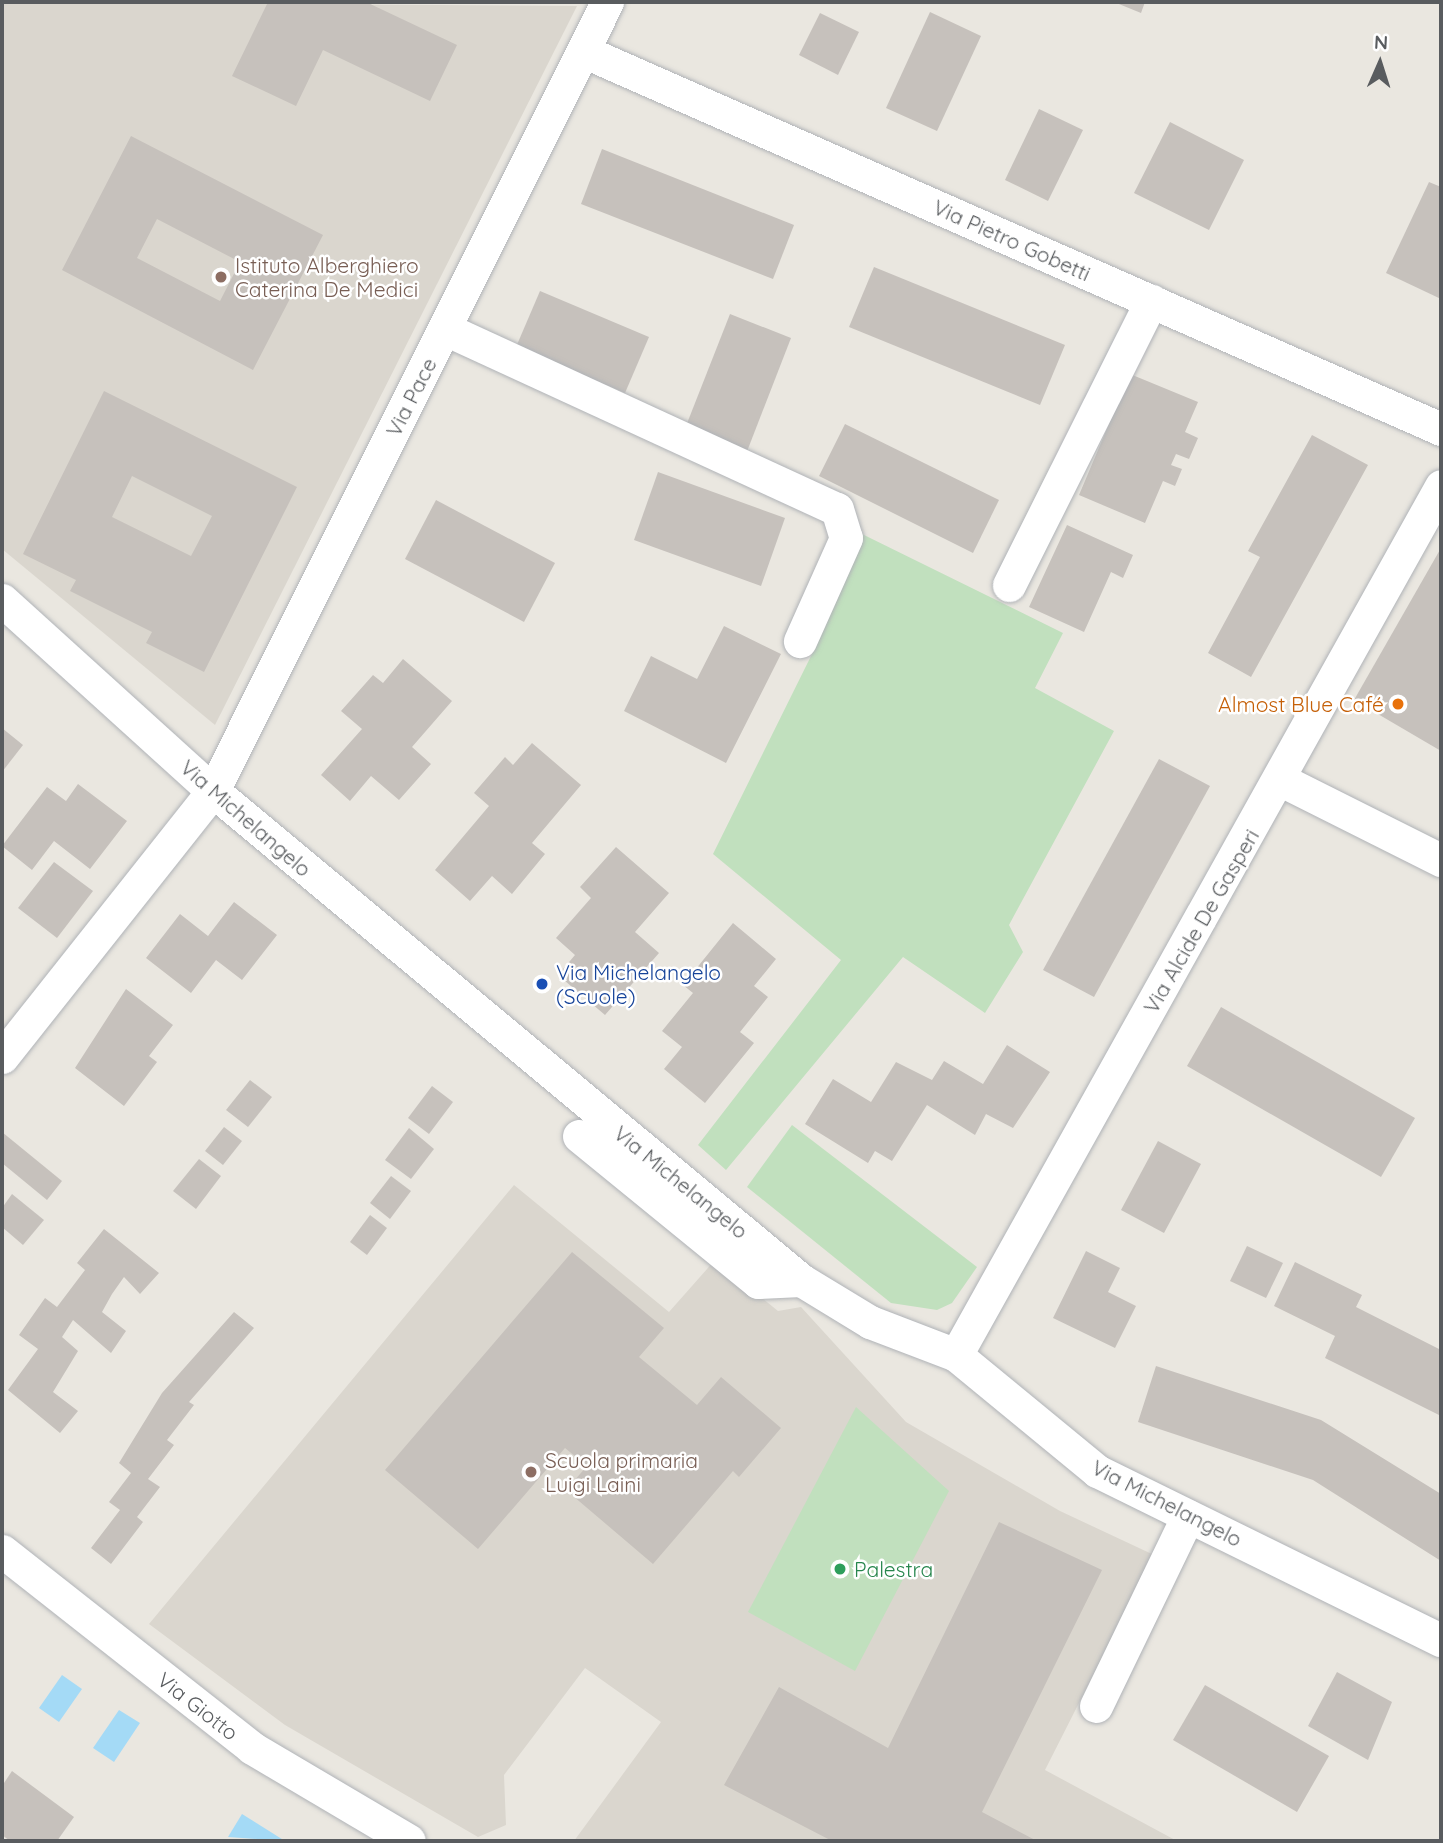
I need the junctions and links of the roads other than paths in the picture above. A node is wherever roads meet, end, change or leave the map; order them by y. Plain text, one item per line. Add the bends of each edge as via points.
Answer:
1 (607, 2) edge
2 (583, 51) junction
3 (1151, 300) junction
4 (445, 329) junction
5 (1441, 429) edge
6 (1441, 485) edge
7 (1009, 585) dead end
8 (2, 600) edge
9 (800, 641) dead end
10 (1280, 780) junction
11 (213, 791) junction
12 (1441, 860) edge
13 (2, 1057) edge
14 (579, 1136) dead end
15 (801, 1280) junction
16 (956, 1354) junction
17 (1188, 1516) junction
18 (2, 1551) edge
19 (1441, 1640) edge
20 (1096, 1706) dead end
21 (409, 1841) edge

1 - 2 street, Via Pace
2 - 3 street, Via Pietro Gobetti
2 - 4 street, Via Pace
3 - 5 street, Via Pietro Gobetti
3 - 7 street
4 - 9 street via 837,509 845,538
4 - 11 street, Via Pace
6 - 10 street, Via Alcide De Gasperi
8 - 11 street, Via Michelangelo
10 - 12 street
10 - 16 street, Via Alcide De Gasperi
11 - 13 street, Via Pace
11 - 15 street, Via Michelangelo
14 - 15 street via 758,1282
15 - 16 street, Via Michelangelo via 870,1322
16 - 17 street, Via Michelangelo via 1097,1471
17 - 19 street, Via Michelangelo
17 - 20 street
18 - 21 street, Via Giotto via 252,1748

